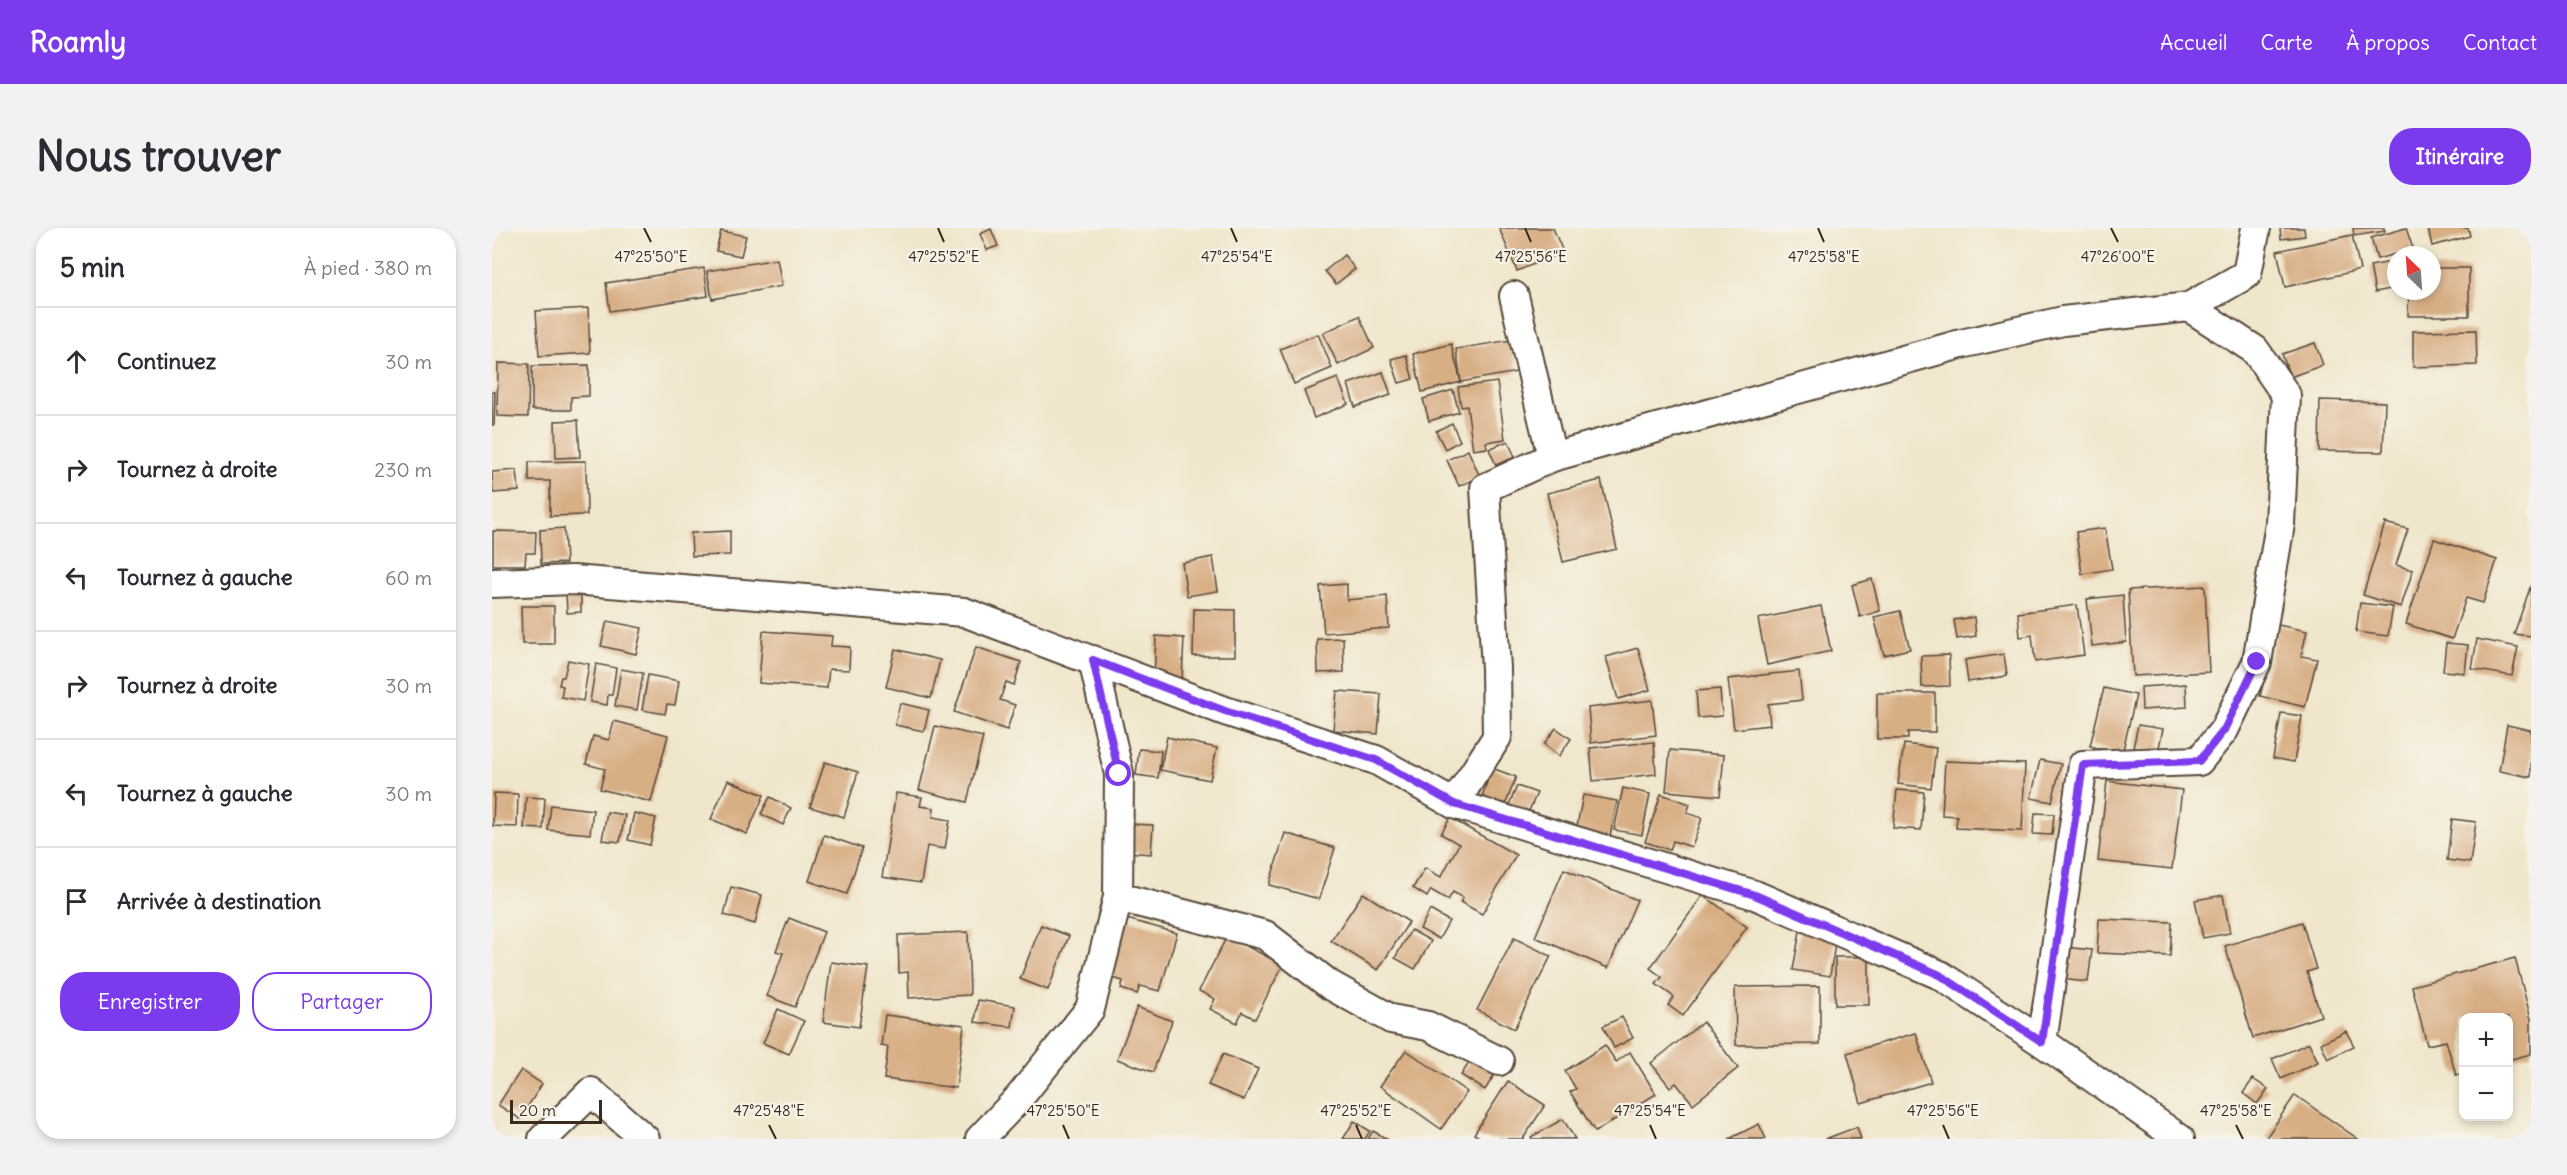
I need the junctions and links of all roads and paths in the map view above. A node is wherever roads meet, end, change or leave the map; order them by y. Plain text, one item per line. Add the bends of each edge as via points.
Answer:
1 (2256, 228) edge
2 (1514, 296) dead end
3 (2189, 307) junction
4 (1552, 458) junction
5 (492, 583) edge
6 (1093, 660) junction
7 (1454, 804) junction
8 (1118, 897) junction
9 (2042, 1042) junction
10 (1499, 1061) dead end
11 (543, 1139) edge
12 (645, 1139) edge
13 (980, 1139) edge
14 (2180, 1139) edge

1 - 3 street via 2247,274
2 - 4 street
3 - 4 street via 2063,321 1961,344
3 - 9 street via 2255,350 2286,395 2280,524 2257,662 2224,730 2199,761 2083,765
4 - 7 street via 1485,488 1497,737
5 - 6 street via 573,579 964,612
6 - 7 street via 1225,711 1376,760
6 - 8 street via 1119,774
7 - 9 street via 1755,895 1940,975
8 - 10 street via 1265,935 1330,985 1391,1019 1428,1026
8 - 13 street via 1090,1009 1018,1099
9 - 14 street
11 - 12 street via 591,1092

